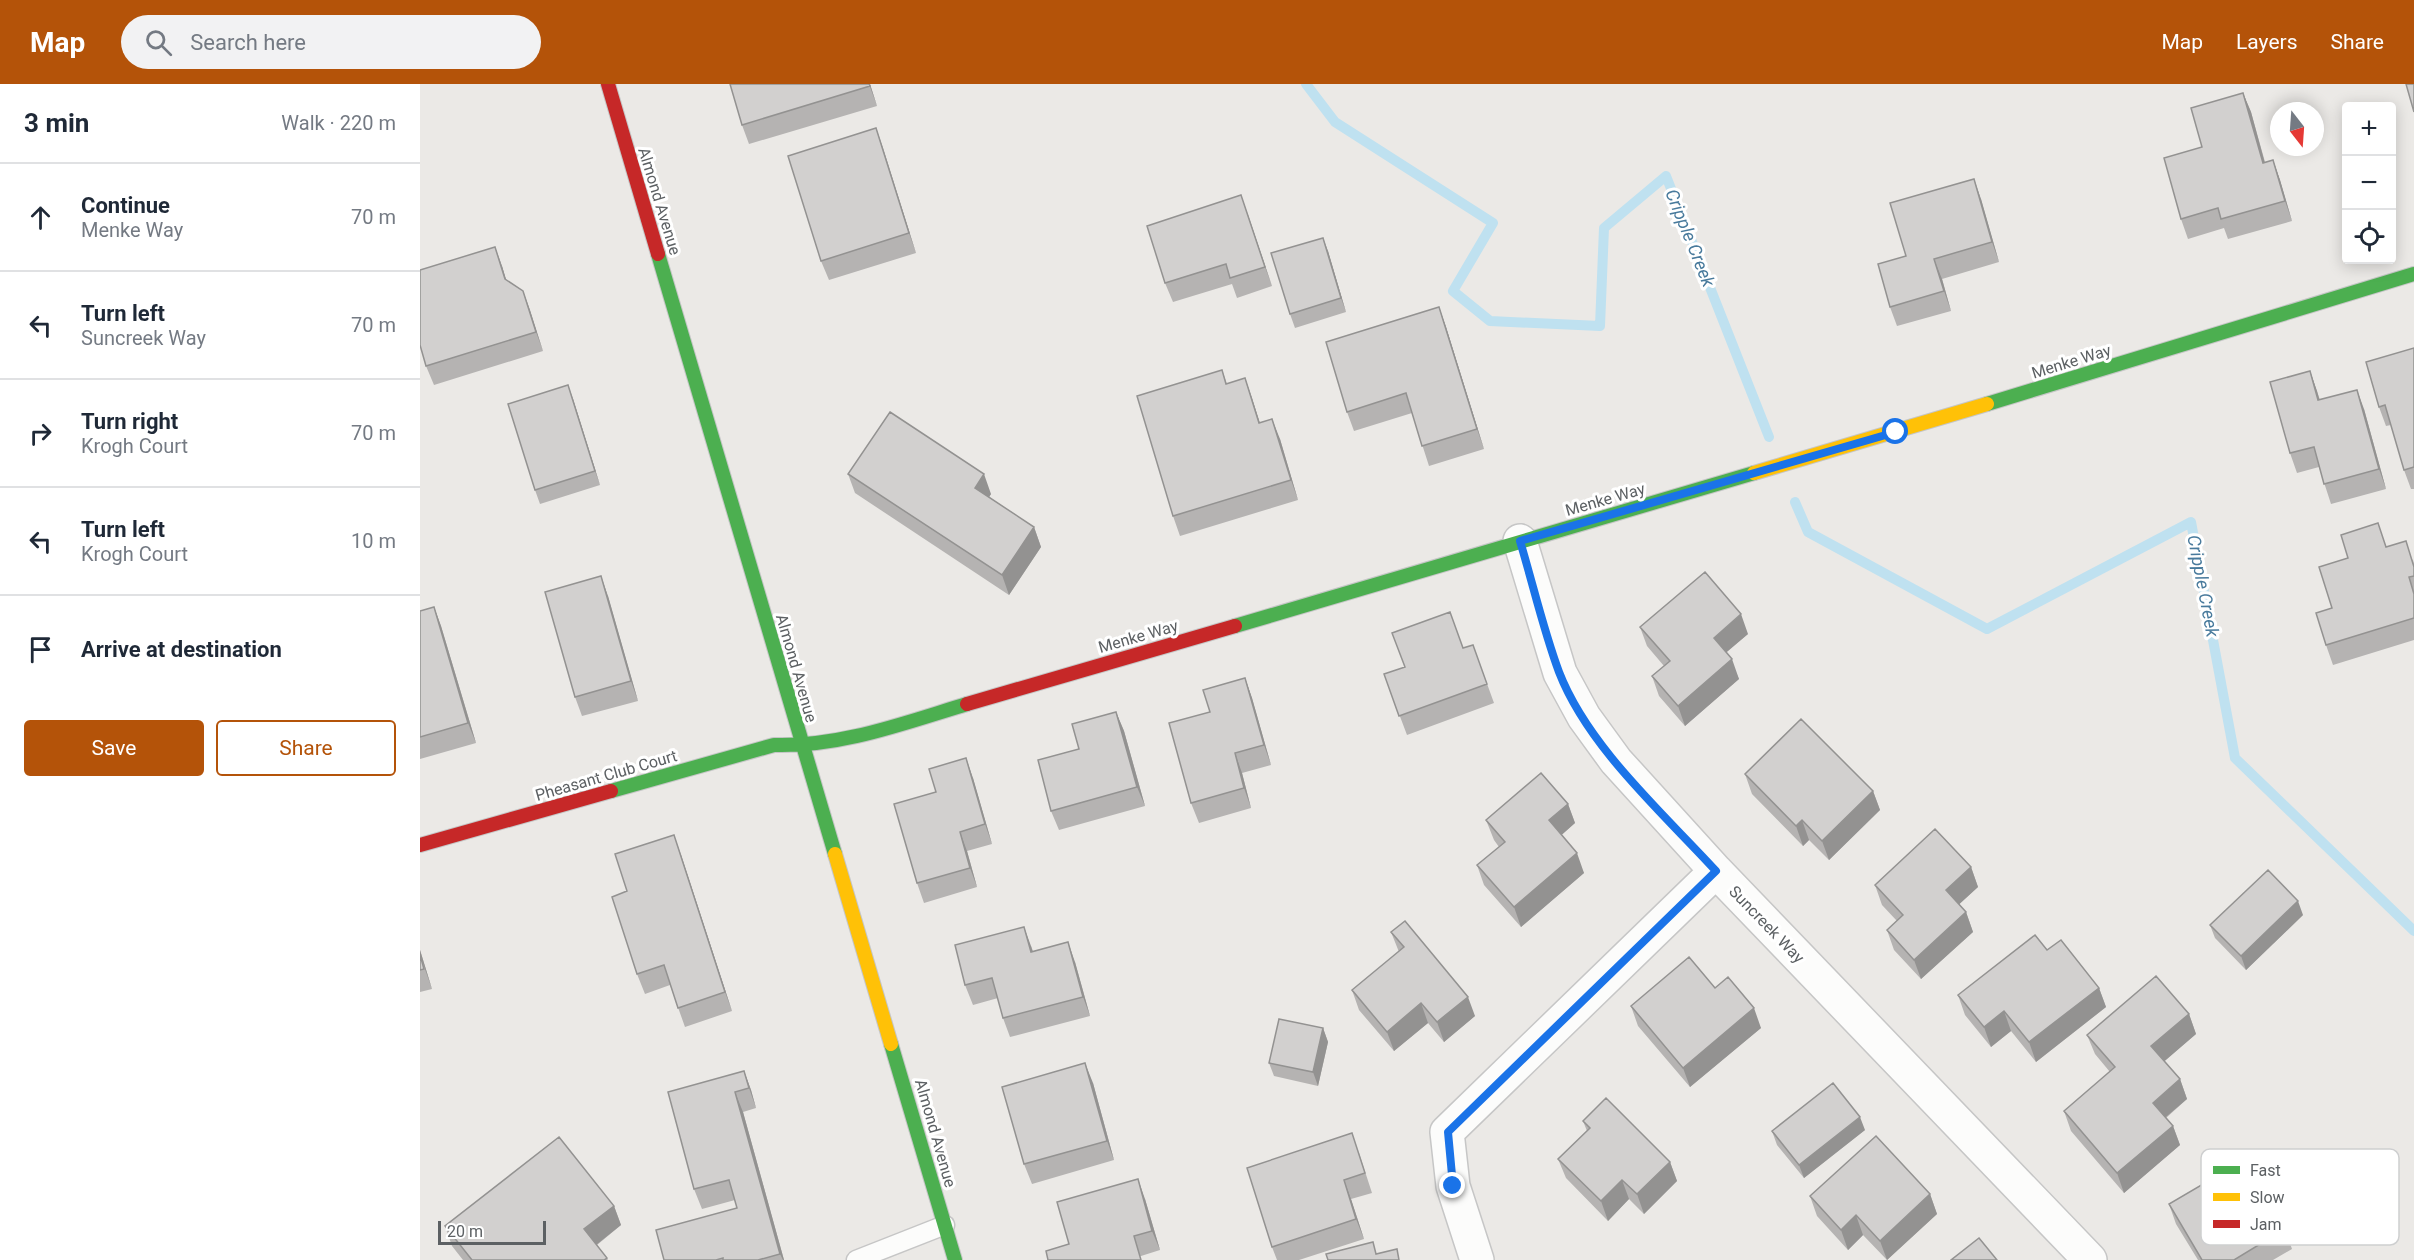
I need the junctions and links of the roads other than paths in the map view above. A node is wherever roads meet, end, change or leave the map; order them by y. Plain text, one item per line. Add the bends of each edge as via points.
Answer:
1 (608, 84) edge
2 (2414, 274) edge
3 (1520, 541) junction
4 (802, 746) junction
5 (420, 845) edge
6 (1716, 871) junction
7 (945, 1225) junction
8 (856, 1260) edge
9 (955, 1260) edge
10 (1476, 1260) edge
11 (2090, 1260) edge

1 - 4 street, Almond Avenue
2 - 3 street, Menke Way via 1896,432
3 - 4 street, Menke Way via 852,738
3 - 6 street, Suncreek Way via 1560,673 1584,717 1616,761
4 - 5 street, Pheasant Club Court via 774,745
4 - 7 street, Almond Avenue
6 - 10 street via 1448,1132 1453,1186
6 - 11 street, Suncreek Way
7 - 8 lane
7 - 9 street, Almond Avenue

